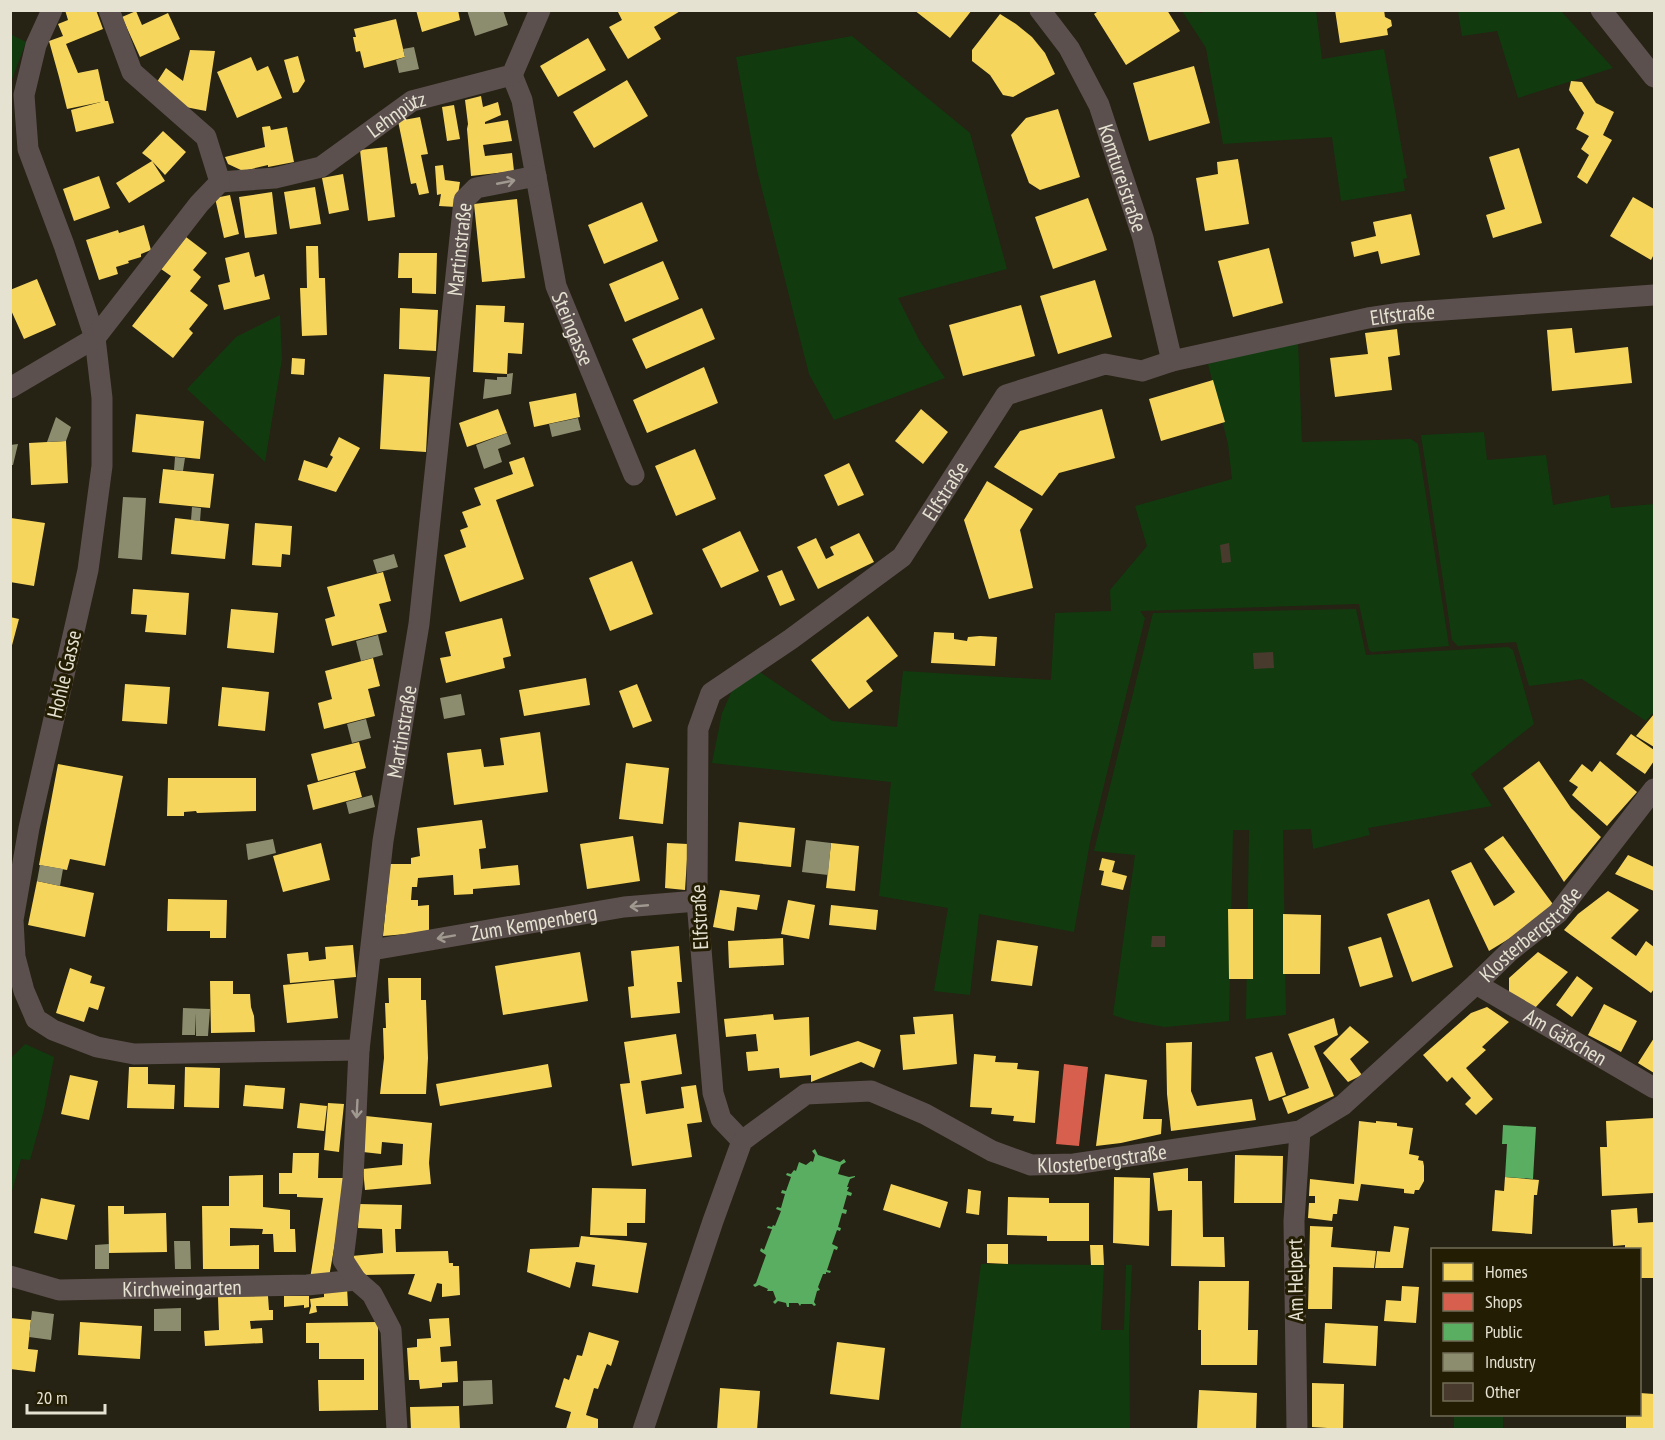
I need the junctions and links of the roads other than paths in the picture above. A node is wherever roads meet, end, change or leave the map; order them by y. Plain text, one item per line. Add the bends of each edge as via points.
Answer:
1 (52, 10) edge
2 (109, 10) edge
3 (540, 10) edge
4 (1040, 10) edge
5 (1600, 10) edge
6 (512, 75) junction
7 (1654, 77) edge
8 (536, 176) junction
9 (220, 182) junction
10 (1654, 295) edge
11 (95, 338) junction
12 (1172, 361) junction
13 (10, 388) edge
14 (634, 475) dead end
15 (1654, 789) edge
16 (29, 828) junction
17 (10, 838) edge
18 (697, 901) junction
19 (372, 950) junction
20 (1476, 984) junction
21 (359, 1050) junction
22 (1654, 1088) edge
23 (1300, 1131) junction
24 (742, 1141) junction
25 (10, 1276) edge
26 (356, 1280) junction
27 (397, 1430) edge
28 (644, 1430) edge
29 (1297, 1430) edge

1 - 11 street, Hohle Gasse via 36,45 24,95 28,149
2 - 9 street via 132,72 206,137
3 - 6 street
4 - 12 street, Komtureistraße via 1069,48 1099,105 1143,238
5 - 7 street
6 - 8 street via 522,100
6 - 9 street, Lehnpütz via 412,101 321,167 275,178
8 - 14 street, Steingasse via 556,286
19 -> 8 street, Martinstraße via 383,841 419,624 464,200 476,188
9 - 11 street
10 - 12 street, Elfstraße via 1401,313
11 - 13 street
11 - 16 street, Hohle Gasse via 102,398 101,477 88,570
12 - 18 street, Elfstraße via 1142,371 1105,364 1006,395 902,557 711,693 698,729
15 - 20 street, Klosterbergstraße via 1558,914 1510,951
16 - 17 street
16 - 21 street, Hohle Gasse via 14,920 15,957 36,1019 97,1047 134,1054
18 -> 19 street, Zum Kempenberg via 624,907
18 - 24 street, Elfstraße via 713,1093 721,1119
19 - 21 street, Martinstraße
20 - 22 street, Am Gäßchen
20 - 23 street, Klosterbergstraße via 1343,1105
21 -> 26 street, Martinstraße via 353,1179 343,1260
23 - 24 street, Klosterbergstraße via 1074,1164 1031,1165 992,1151 925,1114 871,1091 806,1094
23 - 29 street, Am Helpert via 1294,1221
24 - 28 street
25 - 26 street, Kirchweingarten via 59,1290 307,1285
26 - 27 street, Martinstraße via 372,1294 391,1330

